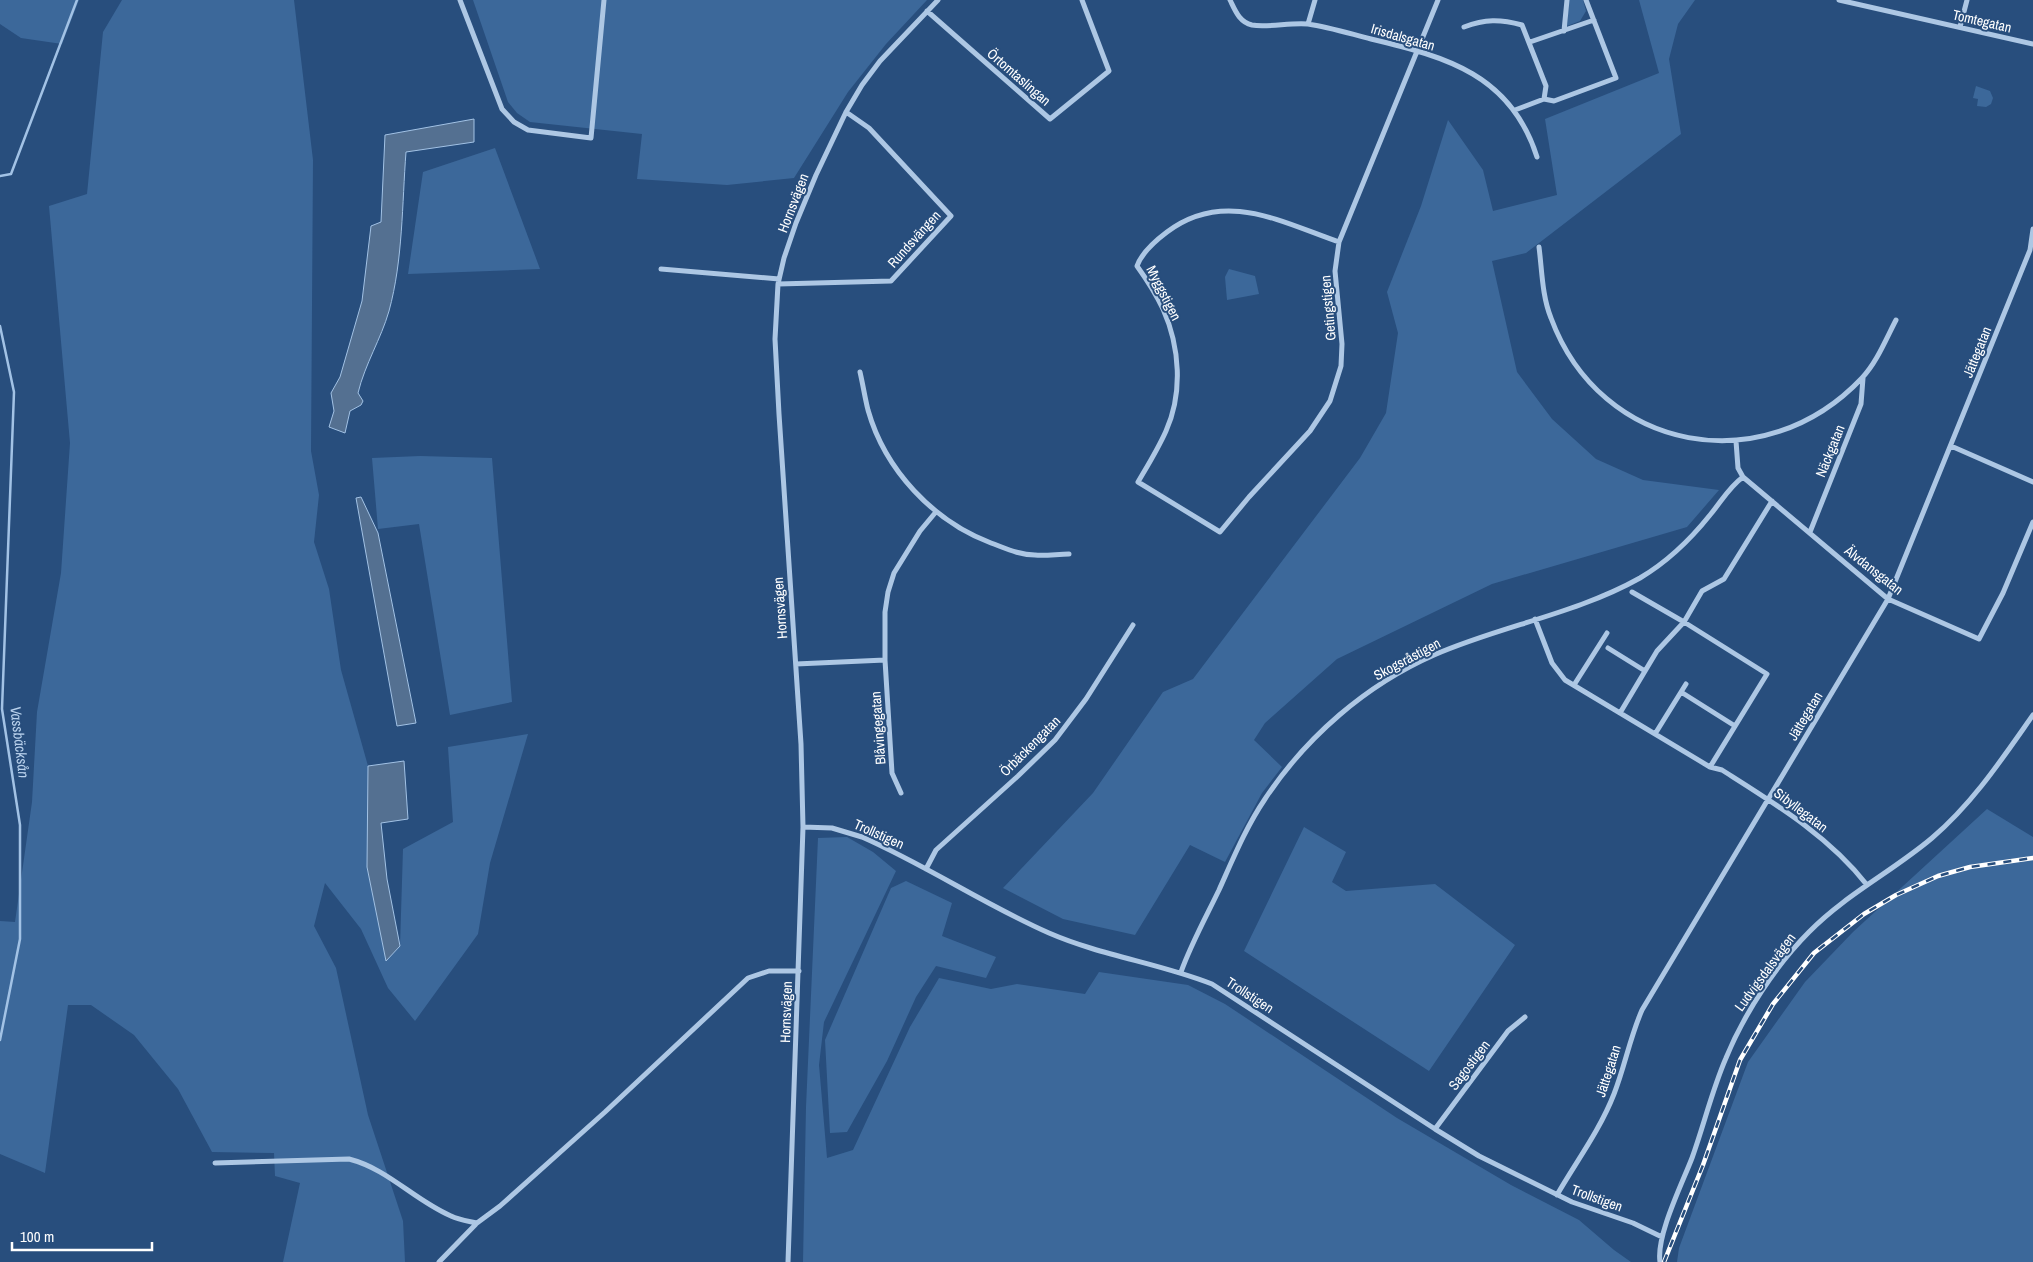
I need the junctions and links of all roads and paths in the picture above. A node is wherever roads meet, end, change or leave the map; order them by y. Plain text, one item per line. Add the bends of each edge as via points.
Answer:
1 (460, 0) edge
2 (604, 0) edge
3 (938, 0) edge
4 (1082, 0) edge
5 (1230, 0) edge
6 (1315, 0) edge
7 (1438, 0) edge
8 (1567, 0) edge
9 (1586, 0) edge
10 (1839, 0) edge
11 (1967, 0) edge
12 (927, 11) junction
13 (1594, 20) junction
14 (1308, 24) junction
15 (1464, 27) dead end
16 (1960, 27) junction
17 (1564, 31) junction
18 (1530, 42) junction
19 (2033, 44) edge
20 (1416, 50) junction
21 (1544, 99) junction
22 (1515, 110) junction
23 (846, 112) junction
24 (1537, 157) dead end
25 (2033, 229) edge
26 (1339, 242) junction
27 (1540, 247) dead end
28 (2031, 250) edge
29 (661, 269) dead end
30 (779, 281) junction
31 (1896, 320) dead end
32 (860, 372) dead end
33 (1863, 377) junction
34 (1736, 441) junction
35 (1951, 446) junction
36 (1742, 477) junction
37 (2033, 482) edge
38 (1772, 501) junction
39 (935, 513) junction
40 (2033, 522) edge
41 (1220, 532) joint
42 (1810, 532) junction
43 (1069, 554) dead end
44 (1632, 592) dead end
45 (1888, 599) junction
46 (1535, 619) junction
47 (1684, 622) junction
48 (1133, 625) dead end
49 (1607, 633) dead end
50 (1608, 648) dead end
51 (885, 660) junction
52 (796, 664) junction
53 (1645, 671) junction
54 (1686, 684) dead end
55 (1574, 685) junction
56 (1681, 692) junction
57 (1620, 713) junction
58 (2033, 715) edge
59 (1735, 726) junction
60 (1655, 734) junction
61 (1710, 767) junction
62 (901, 793) dead end
63 (1768, 799) junction
64 (803, 827) junction
65 (926, 869) junction
66 (1868, 885) junction
67 (799, 971) junction
68 (1181, 972) junction
69 (1525, 1017) dead end
70 (1435, 1129) junction
71 (215, 1163) dead end
72 (1557, 1195) junction
73 (477, 1223) junction
74 (1662, 1237) junction
75 (439, 1262) edge
76 (788, 1262) edge
77 (1660, 1262) edge

1 - 2 street via 497,100 507,116 528,130 591,138
3 - 12 street, Hornsvägen
4 - 12 street, Örtomtaslingan via 1109,71 1050,119
5 - 14 street, Irisdalsgatan via 1237,14 1252,25
6 - 14 street
7 - 20 street, Getingstigen
8 - 17 street
9 - 13 street
10 - 16 street, Tomtegatan
11 - 16 street
12 - 23 street, Hornsvägen via 880,61
13 - 17 street
13 - 21 street via 1616,78 1554,101
14 - 20 street, Irisdalsgatan
15 - 18 street via 1482,20 1506,21 1522,25
16 - 19 street, Tomtegatan
17 - 18 street
18 - 21 street via 1546,86
20 - 22 street, Irisdalsgatan via 1484,81
20 - 26 street, Getingstigen
21 - 22 street
22 - 24 street, Irisdalsgatan via 1530,134
23 - 30 street, Hornsvägen via 796,223
23 - 30 street, Rundsvängen via 869,128 951,216 891,281
25 - 28 street, Jättegatan
26 - 41 street, Getingstigen via 1335,272 1341,366 1330,401 1310,431
26 - 41 street, Myggstigen via 1265,216 1226,210 1208,212 1175,226 1140,259 1138,266 1163,309 1171,332 1177,392 1166,430 1138,482
27 - 34 street via 1550,316 1571,358 1598,391 1627,414 1653,428 1691,439
28 - 35 street, Jättegatan
29 - 30 street
30 - 52 street, Hornsvägen via 775,339 778,414
31 - 33 street
32 - 39 street via 868,410 886,452 911,488
33 - 34 street via 1812,417 1778,432
33 - 42 street, Näckgatan via 1861,404
34 - 36 street
35 - 37 street
35 - 45 street, Jättegatan
36 - 38 street, Älvdansgatan
36 - 46 street, Skogsråstigen via 1696,533 1659,565 1599,598
38 - 42 street, Älvdansgatan
38 - 47 street via 1724,579 1702,591
39 - 43 street via 974,537 1017,552
39 - 51 street, Blåvingegatan via 894,573 885,612
40 - 45 street, Älvdansgatan via 2003,593 1979,639
42 - 45 street, Älvdansgatan
44 - 47 street
45 - 63 street, Jättegatan
46 - 55 street, Sibyllegatan via 1555,668
46 - 68 street, Skogsråstigen via 1459,645 1411,666 1362,696 1322,731 1265,799
47 - 53 street
47 - 59 street via 1767,674
48 - 65 street, Örbäckengatan via 1086,700 1055,740 936,850
49 - 55 street
50 - 53 street
51 - 52 street
51 - 62 street, Blåvingegatan via 892,772
52 - 64 street, Hornsvägen
53 - 57 street
54 - 56 street
55 - 57 street, Sibyllegatan
56 - 59 street
56 - 60 street
57 - 60 street, Sibyllegatan
58 - 66 street, Ludvigsdalsvägen via 1991,775 1951,821
59 - 61 street
60 - 61 street, Sibyllegatan
61 - 63 street, Sibyllegatan via 1722,770
63 - 66 street, Sibyllegatan via 1835,850
63 - 72 street, Jättegatan via 1642,1010 1604,1117
64 - 65 street, Trollstigen via 848,832
64 - 67 street, Hornsvägen
65 - 68 street, Trollstigen via 1050,934 1107,954
66 - 74 street, Ludvigsdalsvägen via 1809,931 1787,957 1742,1024 1726,1058
67 - 73 street via 769,971 748,978 605,1112
67 - 76 street, Hornsvägen
68 - 70 street, Trollstigen via 1212,984
69 - 70 street, Sagostigen via 1508,1031
70 - 72 street, Trollstigen via 1479,1156
71 - 73 street via 349,1159 378,1170 452,1217
72 - 74 street, Trollstigen via 1632,1222
73 - 75 street
74 - 77 street, Ludvigsdalsvägen

